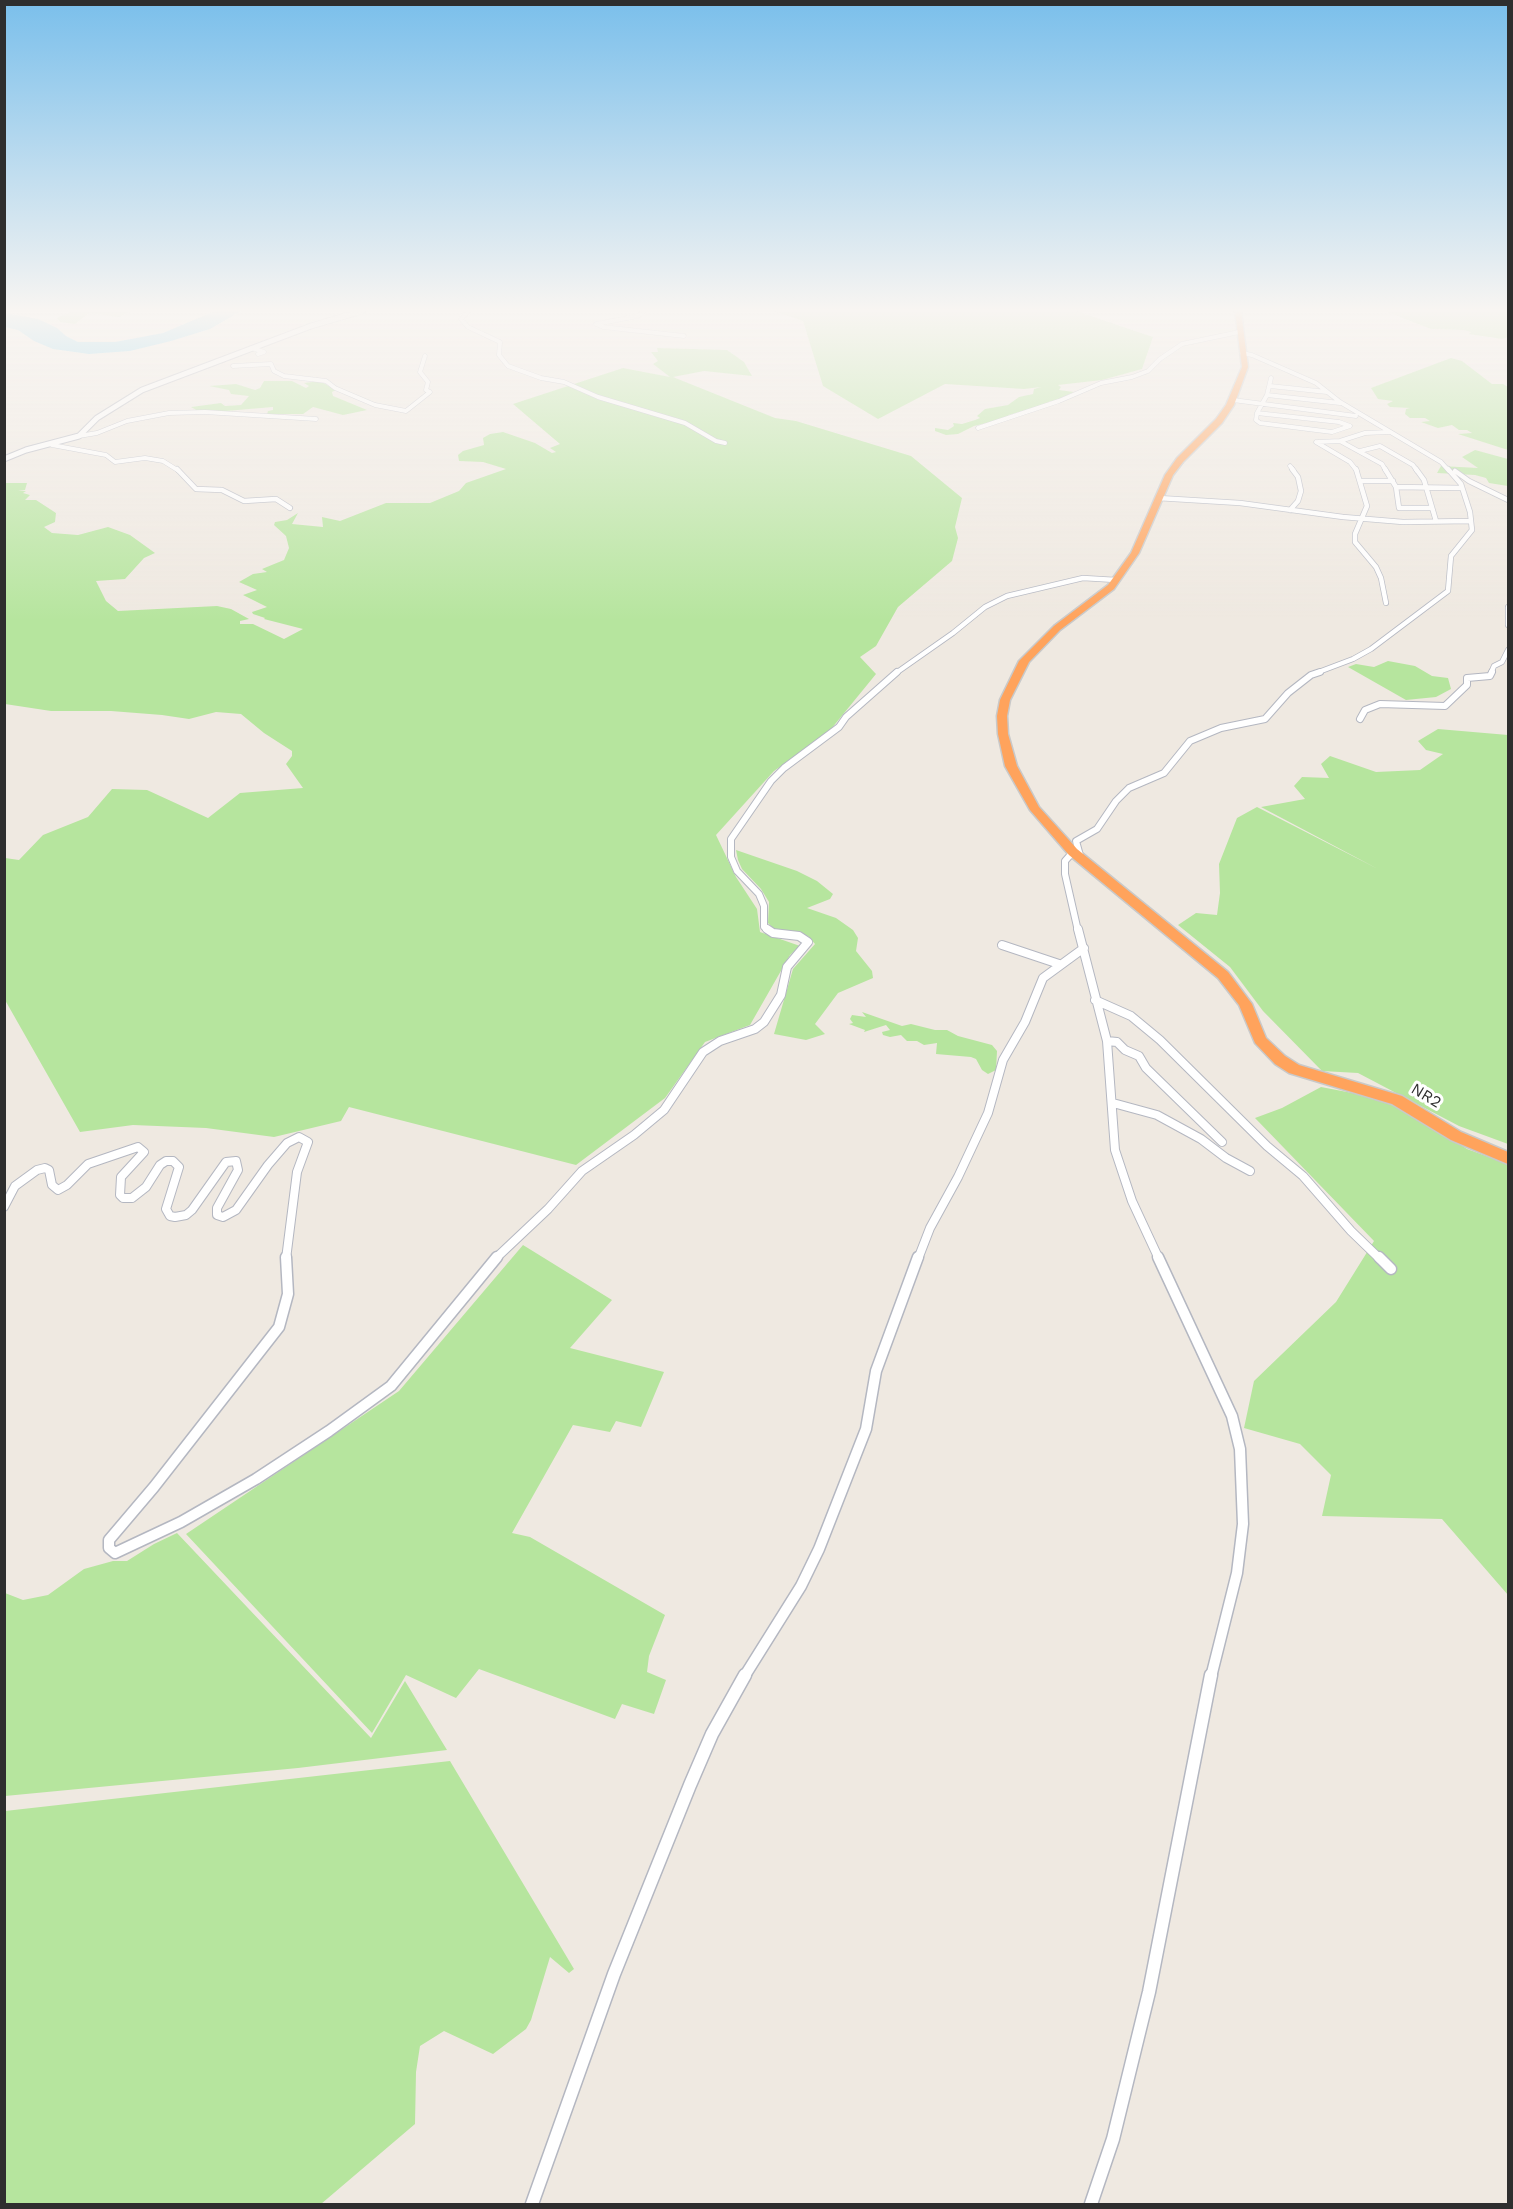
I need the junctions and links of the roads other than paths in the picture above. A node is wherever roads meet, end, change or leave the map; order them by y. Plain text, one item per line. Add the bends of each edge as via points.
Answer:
1 (103, 414) edge
2 (163, 414) edge
3 (248, 414) edge
4 (655, 414) edge
5 (1020, 414) edge
6 (1224, 414) edge
7 (1257, 414) edge
8 (1267, 414) edge
9 (1351, 414) edge
10 (1361, 414) edge
11 (316, 419) dead end
12 (1374, 422) junction
13 (978, 428) dead end
14 (1332, 432) junction
15 (1389, 432) junction
16 (79, 436) junction
17 (1348, 438) junction
18 (1340, 441) junction
19 (725, 443) dead end
20 (52, 444) junction
21 (1360, 451) junction
22 (4, 459) edge
23 (1290, 466) dead end
24 (1446, 466) junction
25 (1361, 481) junction
26 (1393, 481) junction
27 (1396, 487) junction
28 (1462, 488) junction
29 (1427, 489) junction
30 (1158, 498) junction
31 (1509, 500) edge
32 (290, 507) dead end
33 (1431, 508) junction
34 (1290, 510) junction
35 (1360, 519) junction
36 (1436, 521) junction
37 (1472, 521) junction
38 (1116, 580) junction
39 (1386, 603) dead end
40 (1509, 607) edge
41 (1508, 613) edge
42 (1509, 625) edge
43 (1509, 650) edge
44 (1360, 719) dead end
45 (1077, 856) junction
46 (1002, 945) dead end
47 (1084, 948) junction
48 (1059, 964) junction
49 (1095, 1000) junction
50 (1107, 1041) junction
51 (1113, 1103) junction
52 (1222, 1142) dead end
53 (1509, 1158) edge
54 (1250, 1171) dead end
55 (4, 1208) edge
56 (1391, 1269) dead end
57 (532, 2205) edge
58 (1091, 2205) edge

1 - 16 main road
2 - 16 street
3 - 11 street
4 - 19 street via 685,423
5 - 13 street
6 - 30 highway, NR2 via 1180,460
7 - 14 street via 1260,423
8 - 14 street via 1350,426
9 - 12 street
10 - 12 street
12 - 15 street
14 - 17 street
15 - 17 street
15 - 24 street
16 - 20 main road
17 - 18 street
18 - 21 street
18 - 25 street via 1316,442 1353,464
20 - 22 main road
20 - 32 street via 106,454 116,462 145,458 163,461 196,489 225,491 244,501 276,499
21 - 26 street via 1382,464
21 - 29 street via 1380,446 1396,455 1413,465
23 - 34 street via 1298,477 1300,491
24 - 28 street
24 - 31 street
25 - 26 street
25 - 35 street via 1367,506
26 - 27 street
27 - 29 street
27 - 33 street via 1399,508
28 - 29 street
28 - 37 street
29 - 33 street
30 - 34 street via 1240,502
30 - 38 highway, NR2 via 1135,553
33 - 36 street
34 - 35 street
35 - 36 street
35 - 39 street via 1355,542 1382,578
36 - 37 street
37 - 45 street via 1470,533 1451,556 1448,591 1443,597 1371,649 1311,675 1265,719 1221,728 1190,741 1164,773 1129,788 1098,829 1076,841
38 - 45 highway, NR2 via 1033,650 1005,700 1002,716 1008,755 1021,788 1044,822
38 - 55 street via 1083,578 992,603 907,663 839,727 784,768 745,816 730,846 737,871 762,900 764,927 808,942 787,967 781,994 764,1022 703,1052 664,1110 582,1171 491,1263 391,1386 256,1479 118,1553 109,1548 109,1540 279,1327 288,1294 286,1250 297,1172 308,1142 299,1137 287,1143 246,1199 223,1217 217,1215 217,1208 238,1170 236,1161 226,1162 198,1203 186,1215 175,1217 166,1209 179,1167 173,1161 160,1165 146,1187 132,1198 120,1195 121,1177 144,1152 138,1147 88,1164 58,1190 52,1185 49,1170 37,1170 15,1186
40 - 41 street
41 - 42 street
43 - 44 street via 1490,676 1467,678 1467,685 1445,706 1380,704 1365,710
45 - 47 street via 1065,861 1065,874
45 - 53 highway, NR2 / NR2 via 1223,975 1245,1005 1268,1051 1294,1069 1397,1100 1456,1136
46 - 48 street
47 - 48 street
47 - 49 street
48 - 57 street via 1039,983 1032,1006 1003,1060 988,1113 930,1228 876,1371 866,1428 852,1469 819,1549 712,1734 690,1785 610,1984
49 - 50 street
49 - 56 street via 1131,1016 1160,1040 1267,1146 1303,1176 1361,1242
50 - 51 street
50 - 52 street via 1117,1042 1139,1056 1146,1068
51 - 54 street via 1157,1115
51 - 58 street via 1115,1150 1130,1194 1232,1416 1242,1472 1242,1524 1237,1573 1205,1700 1149,1992 1116,2130

